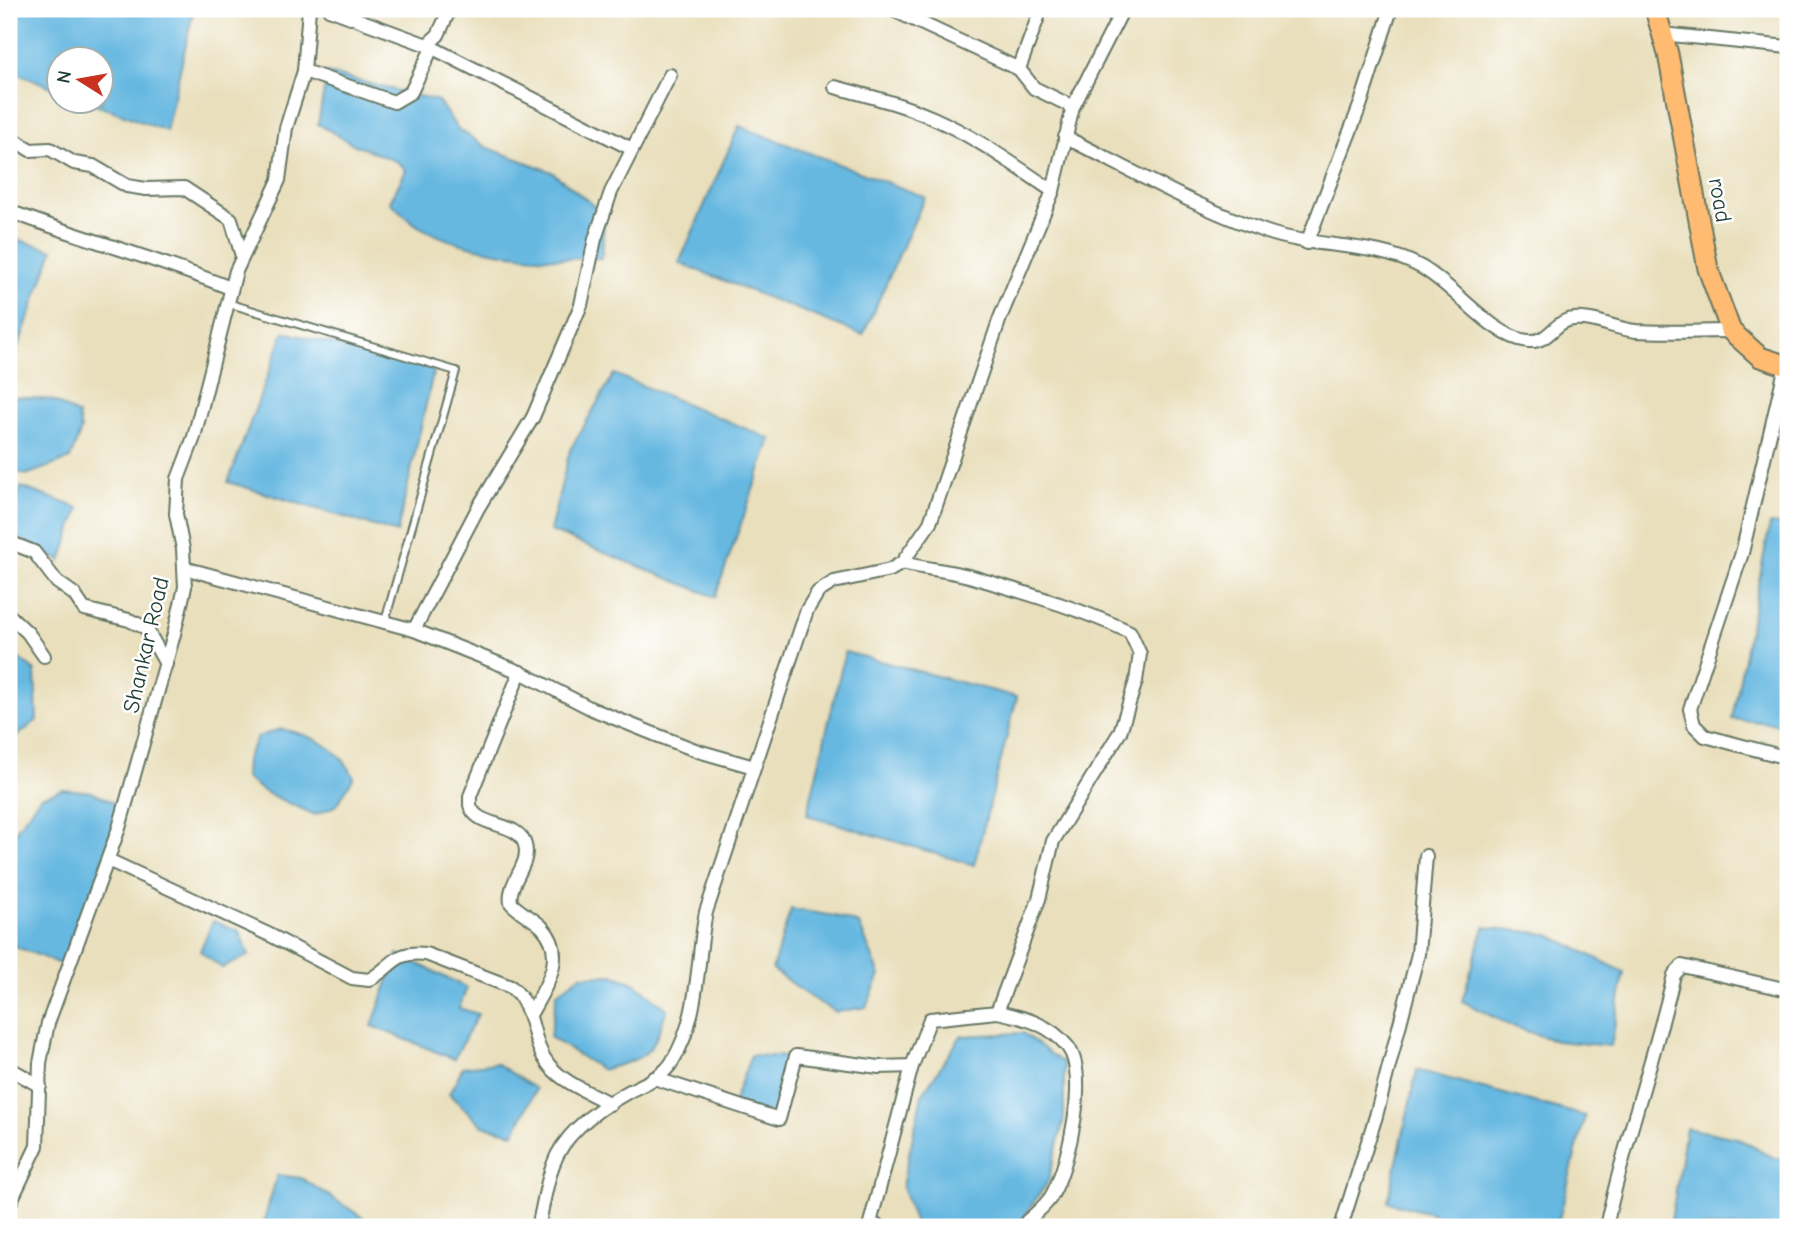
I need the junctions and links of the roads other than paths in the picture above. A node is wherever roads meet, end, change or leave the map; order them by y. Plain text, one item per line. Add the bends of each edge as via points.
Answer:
1 (309, 9) edge
2 (328, 9) edge
3 (450, 9) edge
4 (891, 9) edge
5 (1041, 9) edge
6 (1123, 9) edge
7 (1391, 9) edge
8 (1655, 9) edge
9 (1662, 34) junction
10 (429, 47) junction
11 (1788, 47) edge
12 (1019, 69) junction
13 (304, 71) junction
14 (670, 75) dead end
15 (835, 87) dead end
16 (1073, 107) junction
17 (9, 136) edge
18 (1065, 137) junction
19 (630, 148) junction
20 (1053, 191) junction
21 (9, 211) edge
22 (1307, 243) junction
23 (242, 256) junction
24 (230, 288) junction
25 (225, 303) junction
26 (1731, 331) junction
27 (1787, 366) edge
28 (9, 542) edge
29 (902, 563) junction
30 (184, 568) junction
31 (9, 615) edge
32 (385, 621) junction
33 (414, 630) junction
34 (44, 656) dead end
35 (166, 664) junction
36 (520, 672) junction
37 (1788, 758) edge
38 (754, 767) junction
39 (1426, 856) dead end
40 (108, 860) junction
41 (1788, 989) edge
42 (997, 1012) junction
43 (531, 1013) junction
44 (912, 1066) junction
45 (9, 1068) edge
46 (654, 1078) junction
47 (40, 1086) junction
48 (610, 1104) junction
49 (9, 1205) edge
50 (1026, 1225) edge
51 (538, 1227) edge
52 (880, 1227) edge
53 (1341, 1227) edge
54 (1606, 1227) edge

1 - 13 street, Shankar Road
2 - 10 street
3 - 10 street
4 - 12 street
5 - 12 street
6 - 16 street
7 - 22 street via 1361,103
8 - 9 main road, road
9 - 11 street
9 - 26 main road, road via 1708,270
10 - 13 street via 411,92 394,102
10 - 19 street
12 - 16 street via 1034,88
13 - 23 street, Shankar Road via 286,128 279,180
14 - 19 street
15 - 20 street via 934,118
16 - 18 street
17 - 23 street via 30,150 50,149 74,163 93,166 127,186 184,188 231,219
18 - 20 street
18 - 22 street via 1215,211
19 - 33 street via 595,239 581,305 533,417 478,508
20 - 29 street via 1000,318 930,523
21 - 24 street via 149,256
22 - 26 street via 1391,254 1419,265 1462,296 1495,328 1527,341 1548,336 1562,321 1574,318 1637,331
23 - 24 street, Shankar Road
24 - 25 street, Shankar Road
25 - 30 street, Shankar Road via 194,437 178,479 176,514
25 - 32 lane via 456,371
26 - 27 main road, road via 1760,357
27 - 37 street via 1742,553 1690,709 1694,725 1705,736
28 - 35 street via 34,552 84,609 146,628
29 - 38 street via 890,570 834,582 818,592 795,640
29 - 42 street via 1062,603 1130,632 1140,654 1120,732 1053,841 1039,899
30 - 32 street
30 - 35 street, Shankar Road via 185,587
31 - 34 street
32 - 33 street
33 - 36 street
35 - 40 street, Shankar Road
36 - 38 street via 592,709 698,751
36 - 43 street via 470,805 478,816 520,835 525,844 526,853 510,891 511,903 540,925 551,938 555,954 553,973
38 - 46 street via 706,912 695,1005 670,1065
39 - 53 street via 1418,954 1376,1116
40 - 43 street via 270,934 352,978 369,980 403,954 426,954 511,987
40 - 47 street, Shankar Road via 48,1023
41 - 54 street via 1682,966 1674,975 1638,1114 1617,1172
42 - 44 street via 930,1019
42 - 50 street via 1032,1019 1059,1038 1069,1049 1078,1073 1069,1142 1053,1195
43 - 48 street via 548,1065
44 - 46 street via 880,1067 796,1056 779,1119
44 - 52 street via 870,1223
45 - 47 street
46 - 48 street
47 - 49 street, Shankar Road via 37,1146
48 - 51 street via 594,1113 561,1149

